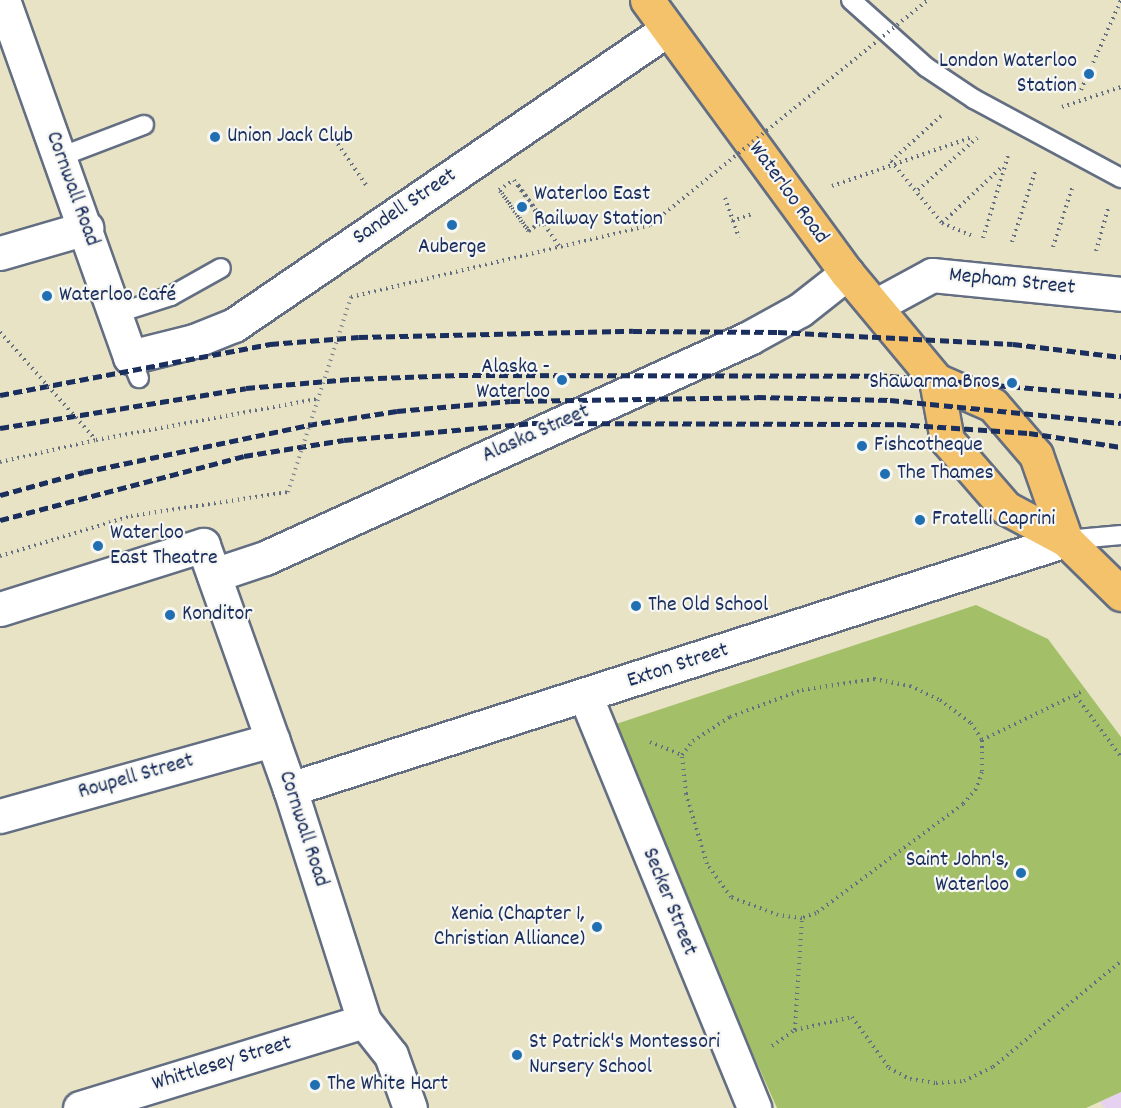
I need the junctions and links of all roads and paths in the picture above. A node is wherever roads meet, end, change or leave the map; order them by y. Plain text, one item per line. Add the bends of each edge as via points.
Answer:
1 (3, 0) edge
2 (647, 0) edge
3 (851, 0) edge
4 (928, 0) edge
5 (1121, 0) edge
6 (668, 29) junction
7 (1081, 90) dead end
8 (966, 93) junction
9 (1000, 114) junction
10 (144, 125) dead end
11 (1022, 126) junction
12 (984, 133) dead end
13 (331, 134) dead end
14 (1048, 141) junction
15 (60, 157) junction
16 (1082, 159) junction
17 (1005, 164) junction
18 (886, 167) dead end
19 (1120, 177) edge
20 (515, 181) junction
21 (918, 190) junction
22 (373, 194) dead end
23 (725, 198) dead end
24 (513, 208) dead end
25 (942, 223) junction
26 (86, 228) junction
27 (739, 238) dead end
28 (982, 239) junction
29 (992, 240) dead end
30 (1002, 241) dead end
31 (1012, 242) junction
32 (1022, 243) dead end
33 (1042, 247) dead end
34 (1053, 248) junction
35 (561, 250) junction
36 (1063, 250) dead end
37 (0, 253) edge
38 (1085, 253) dead end
39 (1095, 255) junction
40 (1104, 256) dead end
41 (221, 268) dead end
42 (847, 273) junction
43 (1121, 294) edge
44 (874, 306) junction
45 (116, 314) junction
46 (0, 332) edge
47 (134, 367) joint
48 (936, 380) junction
49 (318, 399) junction
50 (96, 440) junction
51 (0, 462) edge
52 (1121, 535) edge
53 (1066, 540) junction
54 (0, 556) edge
55 (214, 575) junction
56 (1121, 594) edge
57 (0, 609) edge
58 (1085, 690) dead end
59 (585, 695) junction
60 (1076, 696) junction
61 (273, 740) junction
62 (982, 740) junction
63 (1121, 757) edge
64 (290, 789) junction
65 (0, 816) edge
66 (802, 918) junction
67 (1121, 961) edge
68 (364, 1021) junction
69 (795, 1029) junction
70 (735, 1065) junction
71 (80, 1108) edge
72 (410, 1108) edge
73 (754, 1108) edge

1 - 15 street, Cornwall Road
2 - 6 main road, Waterloo Road
3 - 8 lane via 926,67
4 - 35 path, bridge via 651,225
5 - 7 path
6 - 42 main road, Waterloo Road
6 - 47 street, Sandell Street via 234,325
8 - 9 lane
8 - 21 path via 891,161
9 - 11 lane
9 - 21 path
10 - 15 lane
11 - 14 lane
11 - 17 path
12 - 18 path
13 - 22 path
14 - 16 lane
14 - 31 path
15 - 26 street, Cornwall Road
16 - 19 lane
16 - 34 path
17 - 25 path
17 - 28 path
19 - 39 path
20 - 20 path, bridge via 500,190 529,231 543,220
20 - 24 path via 544,221 528,231
20 - 35 path, bridge
21 - 25 path
23 - 27 path
25 - 28 path
26 - 37 street
26 - 45 street, Cornwall Road
28 - 29 path
30 - 31 path
31 - 32 path
33 - 34 path
34 - 36 path
35 - 49 path, bridge via 351,297
38 - 39 path
39 - 40 path
41 - 45 lane via 171,296
42 - 44 main road, Waterloo Road
42 - 55 street, Alaska Street via 800,310 749,338 265,558
43 - 44 street, Mepham Street via 932,274
44 - 48 main road, Waterloo Road
45 - 47 street, Cornwall Road
46 - 50 path, bridge
48 - 53 main road, Waterloo Road via 993,405 1036,455
48 - 53 main road, Waterloo Road via 947,440 1006,508
49 - 50 path, bridge
49 - 54 path, bridge via 288,492 131,516
50 - 51 path
52 - 53 lane
53 - 56 main road, Waterloo Road
53 - 59 street, Exton Street
55 - 57 street, Cornwall Road via 202,545
55 - 61 street, Cornwall Road
58 - 60 path
59 - 64 street, Exton Street
59 - 70 street, Secker Street
60 - 62 path
60 - 63 path
61 - 64 street, Cornwall Road
61 - 65 street, Roupell Street
62 - 66 path via 982,772 976,789 963,804 827,908
62 - 66 path via 971,723 939,700 910,686 874,679 802,690 730,717 693,741 682,755 686,794 707,864 718,884 730,897 750,907
64 - 68 street, Cornwall Road
66 - 69 path
67 - 69 path via 993,1067 964,1081 936,1083 909,1079 889,1068 852,1017
68 - 71 street, Whittlesey Street
68 - 72 street, Cornwall Road via 391,1055
69 - 70 path via 754,1058
70 - 73 street, Secker Street

